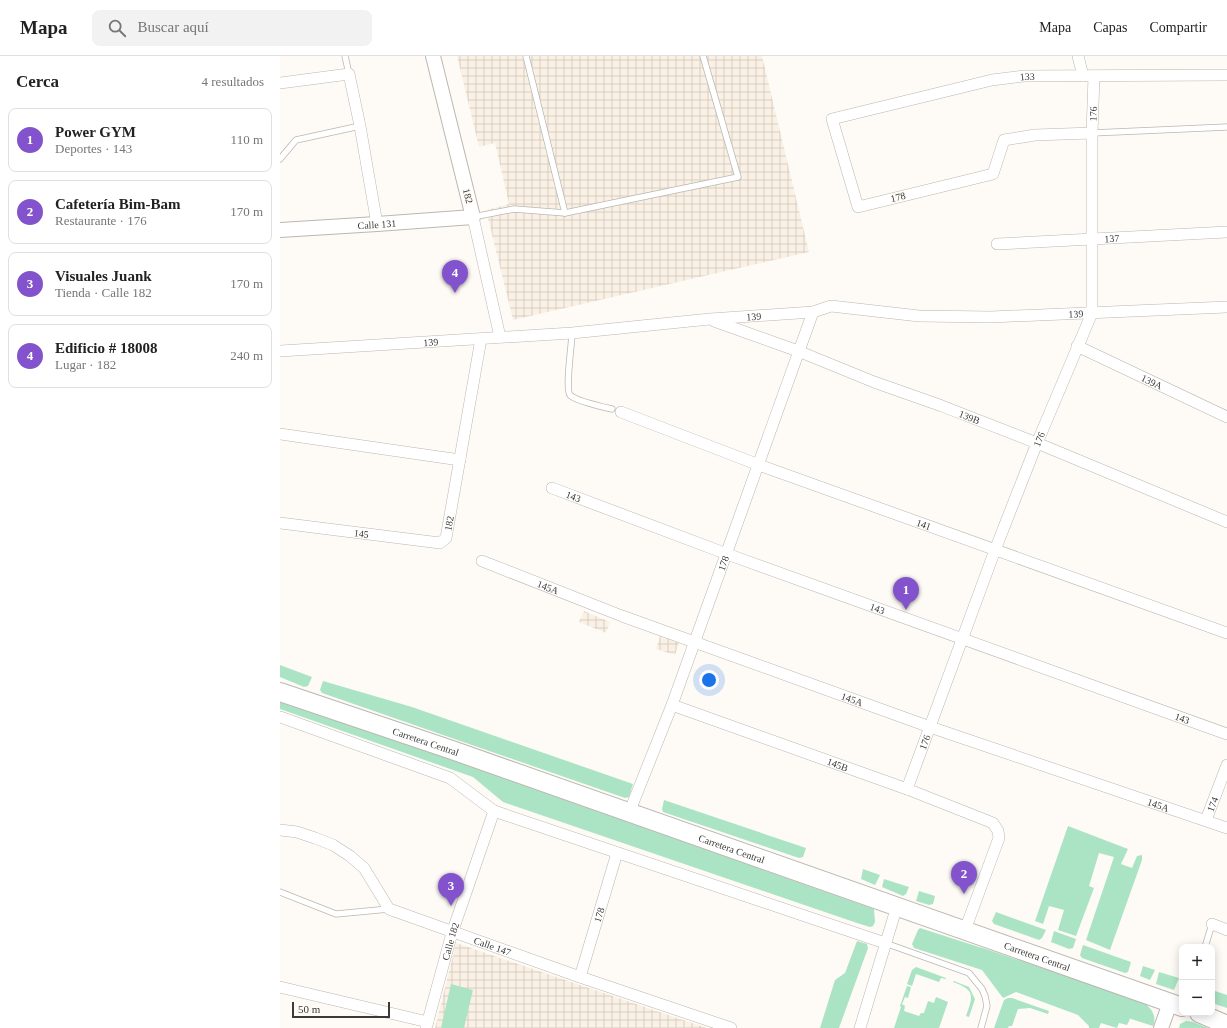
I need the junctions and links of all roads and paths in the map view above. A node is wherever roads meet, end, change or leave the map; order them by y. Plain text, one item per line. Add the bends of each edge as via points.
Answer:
1 (345, 56) edge
2 (433, 56) edge
3 (526, 56) edge
4 (703, 56) edge
5 (1078, 56) edge
6 (349, 74) junction
7 (1227, 75) edge
8 (1088, 76) junction
9 (280, 84) edge
10 (832, 119) joint
11 (360, 126) junction
12 (1227, 127) edge
13 (1092, 133) junction
14 (280, 159) edge
15 (565, 214) junction
16 (473, 217) junction
17 (377, 224) junction
18 (280, 230) edge
19 (1227, 232) edge
20 (1092, 239) junction
21 (997, 244) dead end
22 (1227, 306) edge
23 (813, 312) junction
24 (1092, 313) junction
25 (710, 319) junction
26 (572, 333) junction
27 (500, 337) junction
28 (481, 338) junction
29 (1077, 346) junction
30 (280, 351) edge
31 (798, 351) junction
32 (617, 410) joint
33 (1227, 417) edge
34 (280, 434) edge
35 (1037, 443) junction
36 (460, 460) junction
37 (759, 465) junction
38 (552, 488) dead end
39 (1227, 522) edge
40 (280, 523) edge
41 (443, 541) joint
42 (995, 550) junction
43 (728, 554) junction
44 (482, 561) dead end
45 (1227, 633) edge
46 (963, 639) junction
47 (695, 641) junction
48 (280, 692) edge
49 (672, 705) junction
50 (280, 717) edge
51 (930, 727) junction
52 (1227, 734) edge
53 (1227, 765) edge
54 (907, 789) junction
55 (494, 810) junction
56 (629, 813) junction
57 (1206, 820) junction
58 (1227, 828) edge
59 (280, 830) edge
60 (617, 853) junction
61 (280, 892) edge
62 (897, 906) junction
63 (389, 910) junction
64 (1212, 924) joint
65 (966, 930) junction
66 (1227, 930) edge
67 (452, 933) junction
68 (885, 943) junction
69 (1206, 944) edge
70 (580, 978) junction
71 (280, 987) edge
72 (1176, 1005) edge
73 (1206, 1016) edge
74 (427, 1025) edge
75 (1227, 1025) edge
76 (731, 1028) edge
77 (860, 1028) edge
78 (981, 1028) edge
79 (1161, 1028) edge

1 - 6 lane
2 - 16 street, 182
3 - 15 lane
4 - 15 lane via 738,177
5 - 8 street, 176
6 - 9 street
6 - 11 street
7 - 8 street, 133
8 - 10 street, 133 via 1024,76 992,80
8 - 13 street, 176
10 - 13 street, 178 via 858,207 993,174 1004,140 1035,135
11 - 14 lane via 296,140
11 - 17 street
12 - 13 lane
13 - 20 street, 176
15 - 16 lane via 514,209
16 - 17 street, Calle 131
16 - 27 street, 182
17 - 18 street, Calle 131
19 - 20 street, 137
20 - 21 street, 137
20 - 24 street, 176
22 - 24 street, 139
23 - 24 street, 139 via 831,306 919,316 992,317
23 - 25 street, 139
23 - 31 street, 178
24 - 29 street, 176
25 - 26 street, 139
25 - 31 street, 139B
26 - 27 street, 139
26 - 32 lane via 568,380 570,395
27 - 28 street, 139
28 - 30 street, 139
28 - 36 street, 182
29 - 33 street, 139A
29 - 35 street, 176
31 - 35 street, 139B
31 - 37 street, 178
32 - 37 street, 141
34 - 36 street
35 - 39 street, 139B
35 - 42 street, 176
36 - 41 street, 182 via 446,538
37 - 42 street, 141
37 - 43 street, 178
38 - 43 street, 143
40 - 41 street, 145
42 - 45 street, 141
42 - 46 street, 176
43 - 46 street, 143
43 - 47 street, 178
44 - 47 street, 145A
46 - 51 street, 176
46 - 52 street, 143
47 - 49 street, 178
47 - 51 street, 145A
48 - 56 main road, Carretera Central
49 - 54 street, 145B
49 - 56 street, 178
50 - 55 street via 450,778
51 - 54 street, 176
51 - 57 street, 145A
53 - 57 street, 174
54 - 65 street, 145B via 993,823 998,832
55 - 60 street
55 - 67 street, Calle 182
56 - 62 main road, Carretera Central
57 - 58 street, 145A
59 - 63 street via 315,838 333,845 350,856 364,868
60 - 68 street
60 - 70 street, 178
61 - 63 lane via 336,914
62 - 65 main road, Carretera Central
62 - 68 street
63 - 67 street, Calle 147
64 - 66 street
64 - 69 lane
65 - 72 main road, Carretera Central
67 - 70 street, Calle 147
67 - 74 street, Calle 182
68 - 77 street
68 - 78 lane via 969,973 985,996 987,1006
70 - 76 street, Calle 147
71 - 74 street
72 - 79 street
73 - 75 main road

